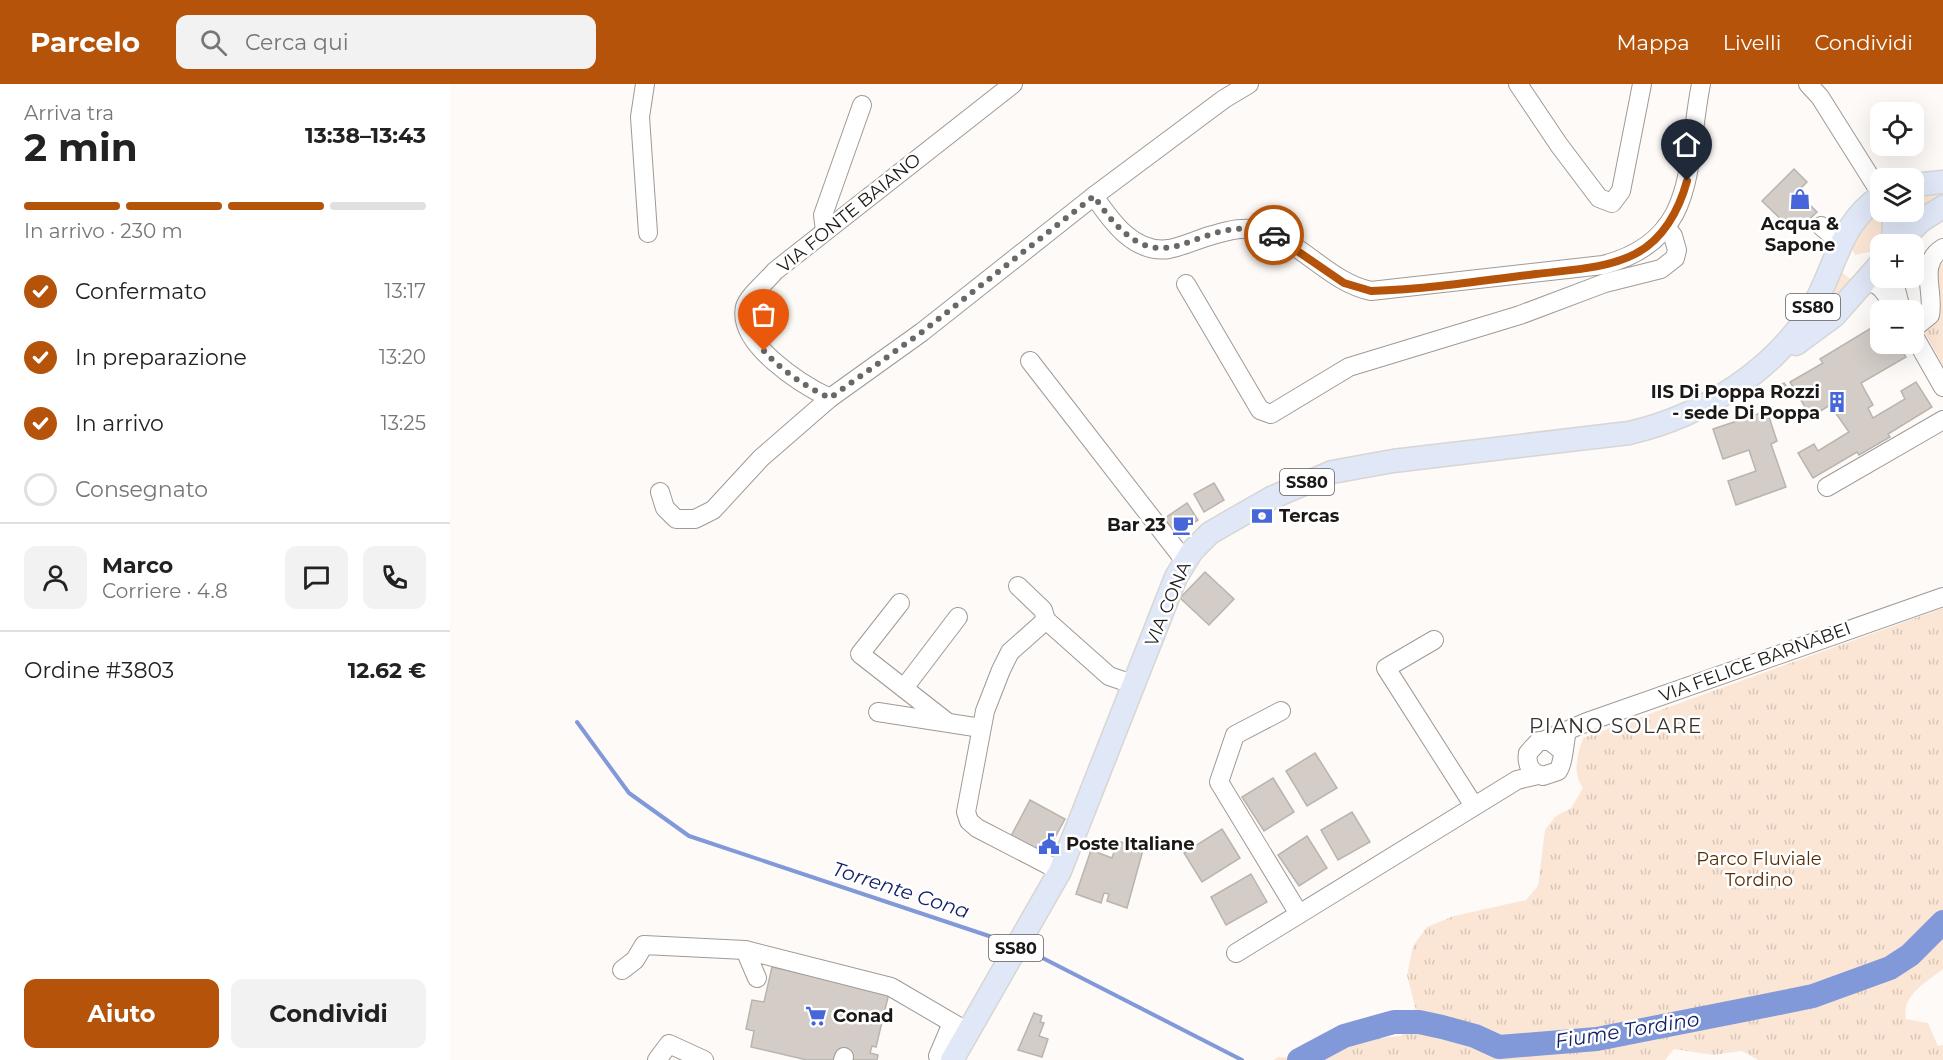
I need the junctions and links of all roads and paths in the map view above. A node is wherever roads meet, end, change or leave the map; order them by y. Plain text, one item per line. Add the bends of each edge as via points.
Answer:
1 (645, 84) edge
2 (1013, 84) edge
3 (1249, 84) edge
4 (1518, 84) edge
5 (1642, 84) edge
6 (1701, 84) edge
7 (1808, 84) edge
8 (862, 105) dead end
9 (1870, 177) edge
10 (1943, 182) edge
11 (1924, 184) edge
12 (1094, 196) junction
13 (1870, 205) edge
14 (1943, 207) edge
15 (1821, 226) dead end
16 (1666, 227) junction
17 (825, 231) junction
18 (648, 233) dead end
19 (1906, 234) edge
20 (1839, 246) junction
21 (1943, 248) edge
22 (1870, 270) edge
23 (1870, 276) edge
24 (1186, 284) dead end
25 (1881, 288) edge
26 (1891, 300) edge
27 (1924, 320) edge
28 (1924, 354) edge
29 (1774, 356) junction
30 (1030, 361) dead end
31 (1943, 387) edge
32 (830, 398) junction
33 (1943, 420) edge
34 (1827, 487) dead end
35 (660, 492) dead end
36 (1185, 561) junction
37 (1018, 586) dead end
38 (1943, 597) edge
39 (900, 603) dead end
40 (958, 617) dead end
41 (1046, 620) junction
42 (1434, 640) dead end
43 (1135, 685) junction
44 (904, 688) junction
45 (1281, 711) dead end
46 (878, 712) dead end
47 (947, 722) junction
48 (981, 728) junction
49 (1567, 731) junction
50 (1545, 740) junction
51 (1561, 750) junction
52 (1533, 770) junction
53 (1474, 806) junction
54 (1057, 876) junction
55 (1299, 914) junction
56 (745, 950) junction
57 (1236, 952) dead end
58 (622, 970) dead end
59 (757, 978) dead end
60 (966, 1023) junction
61 (944, 1059) edge
62 (657, 1060) edge
63 (704, 1060) edge

1 - 18 street via 640,117
2 - 17 street, VIA FONTE BAIANO
3 - 12 street
4 - 5 street via 1599,198 1612,203 1621,191
6 - 16 street via 1687,181 1682,200
7 - 9 street via 1821,97
8 - 17 street via 823,215
10 - 11 main road
12 - 16 street via 1121,232 1134,242 1166,249 1231,229 1262,231 1285,242 1344,283 1371,291 1603,265 1637,254
12 - 32 street via 922,332
13 - 20 main road, VIA CONA / SS80 via 1858,215
14 - 19 main road
15 - 20 street
16 - 24 street via 1677,250 1661,269 1595,286 1520,315 1349,367 1271,414 1260,410
17 - 32 street, VIA FONTE BAIANO via 775,271 745,305 745,324 776,363
20 - 22 main road via 1849,265
20 - 29 main road, VIA CONA / SS80 via 1806,320
21 - 27 street via 1932,258 1927,271 1930,315
23 - 29 main road, VIA CONA / SS80 via 1821,327
25 - 26 street
28 - 31 street
29 - 36 main road, VIA CONA / SS80 via 1727,392 1650,428 1332,472 1272,498 1210,533
30 - 36 street
32 - 35 street via 761,458 713,510 695,519 676,519 665,508
33 - 34 street
36 - 43 main road, VIA CONA / SS80
37 - 41 street via 1043,610
38 - 49 street, VIA FELICE BARNABEI
39 - 44 street via 860,654
40 - 44 street
41 - 43 street via 1109,676
41 - 48 street via 1006,658
42 - 53 street via 1386,668
43 - 54 main road, VIA CONA / SS80
44 - 47 street
45 - 55 street via 1235,735 1219,782
46 - 47 street
47 - 48 street
48 - 54 street via 966,805 969,821
49 - 50 street, VIA FELICE BARNABEI
49 - 51 street
50 - 51 street
50 - 52 street via 1530,748
51 - 52 street via 1563,761 1558,771 1549,776
52 - 53 street
53 - 55 street
54 - 60 main road, VIA CONA / SS80
55 - 57 street
56 - 58 street via 644,945 635,960
56 - 59 street
56 - 60 street via 891,987
60 - 61 main road, VIA CONA / SS80
62 - 63 street via 669,1044

